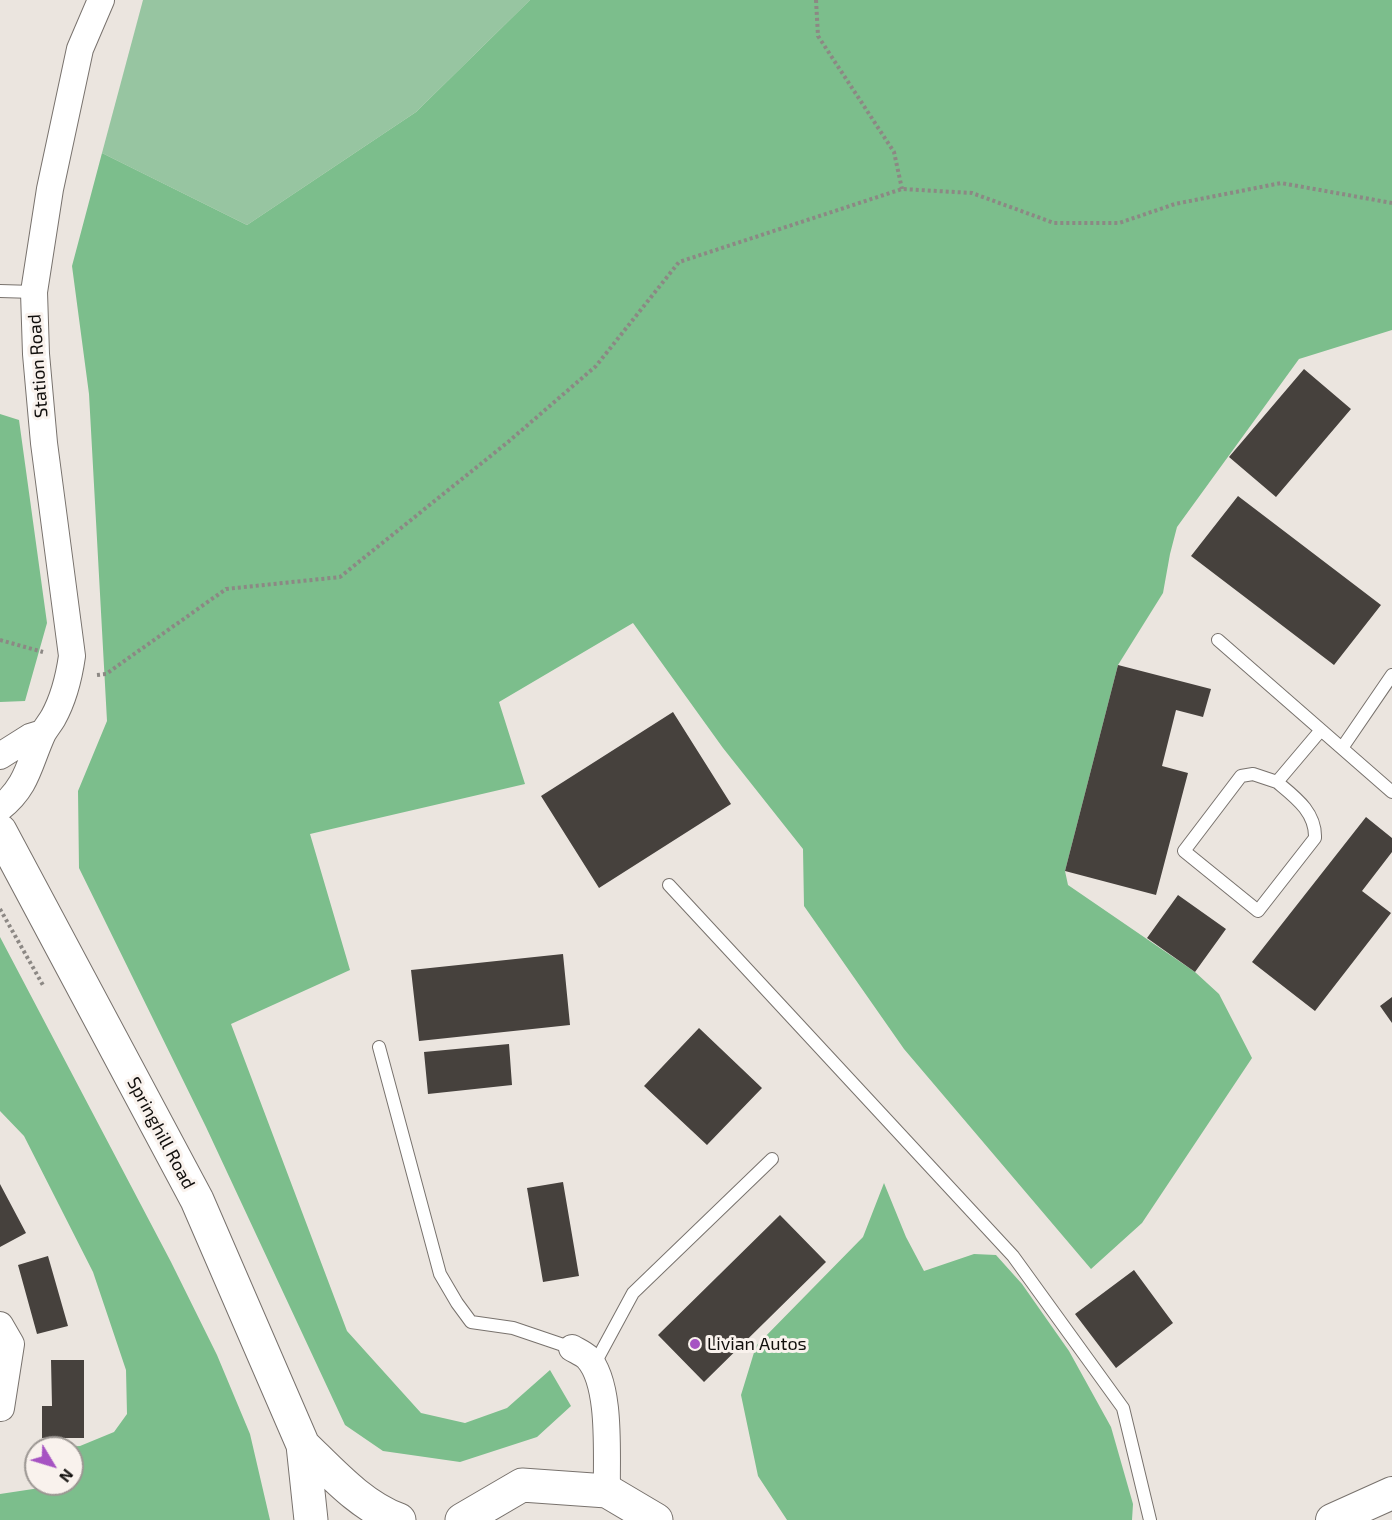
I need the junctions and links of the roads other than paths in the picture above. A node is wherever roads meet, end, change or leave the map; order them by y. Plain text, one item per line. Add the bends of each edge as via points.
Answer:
1 (101, 0) edge
2 (0, 291) edge
3 (34, 292) junction
4 (1218, 640) dead end
5 (1392, 675) edge
6 (1322, 730) junction
7 (43, 733) junction
8 (1342, 748) junction
9 (0, 756) edge
10 (1277, 782) junction
11 (1392, 792) edge
12 (0, 808) edge
13 (0, 831) edge
14 (669, 885) dead end
15 (379, 1047) dead end
16 (772, 1159) dead end
17 (0, 1324) edge
18 (572, 1348) joint
19 (593, 1367) junction
20 (1, 1408) edge
21 (303, 1445) junction
22 (607, 1491) junction
23 (1392, 1493) edge
24 (311, 1520) edge
25 (399, 1520) edge
26 (462, 1520) edge
27 (656, 1520) edge
28 (1150, 1520) edge
29 (1332, 1520) edge

1 - 3 street, Station Road via 80,49 50,189
2 - 3 lane
3 - 7 street, Station Road via 44,443 72,656 54,717
4 - 6 lane
5 - 8 lane
6 - 8 lane
6 - 10 lane
7 - 9 street
7 - 12 street, Station Road via 30,770 12,799
8 - 11 lane
10 - 10 lane via 1253,774 1241,776 1184,851 1258,911 1315,838 1306,807
13 - 21 main road, Springhill Road via 197,1200
14 - 28 lane via 1013,1256 1123,1408
15 - 18 lane via 440,1274 457,1303 471,1322 513,1328
16 - 19 lane via 633,1293
17 - 20 street via 11,1344
18 - 19 street via 588,1357
19 - 22 street via 605,1403
21 - 24 main road, Springhill Road
21 - 25 main road, Springhill Road via 362,1499
22 - 26 main road via 522,1485
22 - 27 main road
23 - 29 street

